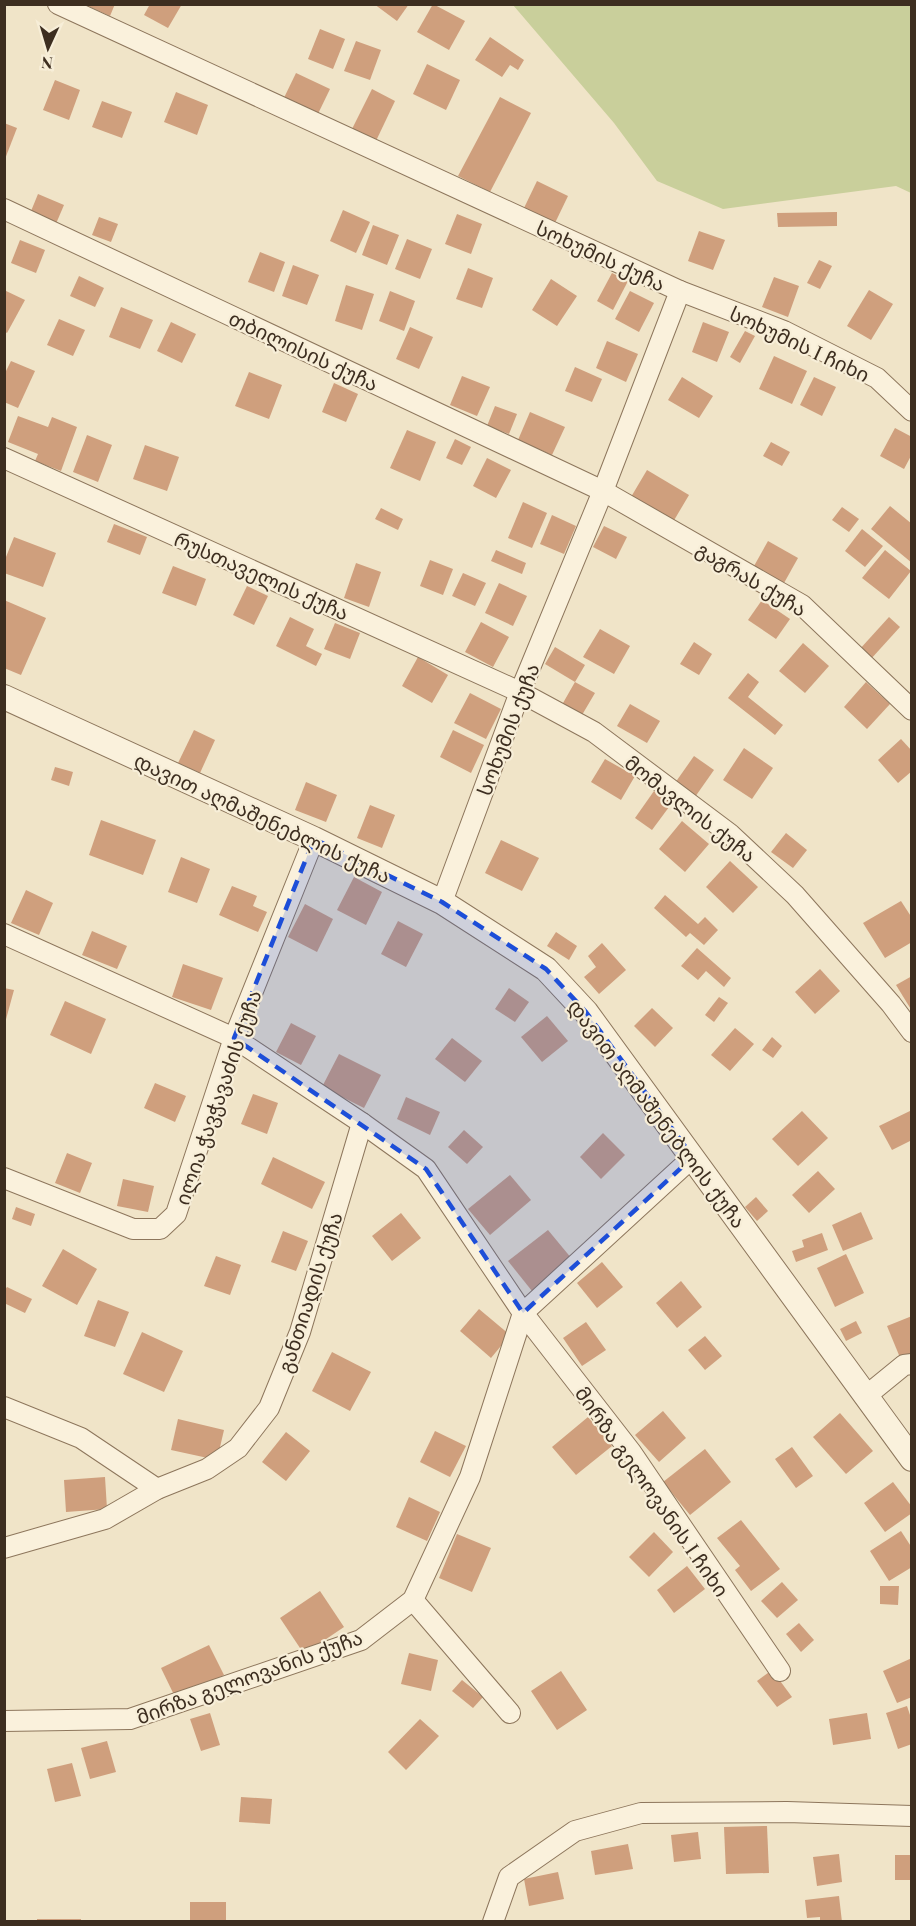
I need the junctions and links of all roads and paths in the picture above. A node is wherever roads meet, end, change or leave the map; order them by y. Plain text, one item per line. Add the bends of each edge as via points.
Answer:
1 (58, 4) edge
2 (4, 209) edge
3 (680, 291) junction
4 (912, 411) edge
5 (4, 458) edge
6 (603, 491) junction
7 (520, 692) junction
8 (4, 698) edge
9 (912, 710) edge
10 (314, 839) junction
11 (442, 902) junction
12 (4, 934) edge
13 (912, 1032) edge
14 (234, 1038) junction
15 (362, 1123) junction
16 (693, 1157) junction
17 (4, 1178) edge
18 (523, 1313) junction
19 (912, 1364) edge
20 (866, 1396) junction
21 (4, 1407) edge
22 (912, 1459) edge
23 (157, 1489) junction
24 (4, 1548) edge
25 (413, 1599) junction
26 (780, 1671) dead end
27 (510, 1713) dead end
28 (4, 1721) edge
29 (912, 1816) edge
30 (493, 1922) edge

1 - 3 street, სოხუმის ქუჩა
2 - 6 street, თბილისის ქუჩა
3 - 4 street, სოხუმის I ჩიხი via 784,331 877,378
3 - 6 street, სოხუმის ქუჩა
5 - 7 street, რუსთაველის ქუჩა
6 - 7 street, სოხუმის ქუჩა
6 - 9 street, გაგრას ქუჩა via 802,605
7 - 11 street, სოხუმის ქუჩა
7 - 13 street, მომავლის ქუჩა via 594,732 730,834 795,896
8 - 10 street, დავით აღმაშენებლის ქუჩა
10 - 11 street, დავით აღმაშენებლის ქუჩა
10 - 14 street, ილია ჭავჭავაძის ქუჩა
11 - 16 street, დავით აღმაშენებლის ქუჩა via 546,969 586,1012
12 - 14 street, მირზა გელოვანის I ჩიხი
14 - 15 street, მირზა გელოვანის I ჩიხი
14 - 17 street, ილია ჭავჭავაძის ქუჩა via 176,1214 160,1229 133,1229
15 - 18 street, მირზა გელოვანის I ჩიხი via 426,1169
15 - 23 street, განთიადის ქუჩა via 300,1332 269,1408 238,1448 207,1469
16 - 18 street, მირზა გელოვანის ქუჩა
16 - 20 street, დავით აღმაშენებლის ქუჩა
18 - 25 street, მირზა გელოვანის ქუჩა via 470,1477
18 - 26 street, მირზა გელოვანის I ჩიხი via 631,1452
19 - 20 street via 904,1365
20 - 22 street, დავით აღმაშენებლის ქუჩა
21 - 23 street via 81,1438
23 - 24 street, განთიადის ქუჩა via 105,1519
25 - 27 street
25 - 28 street, მირზა გელოვანის ქუჩა via 361,1640 130,1719
29 - 30 street via 641,1813 575,1831 508,1877

